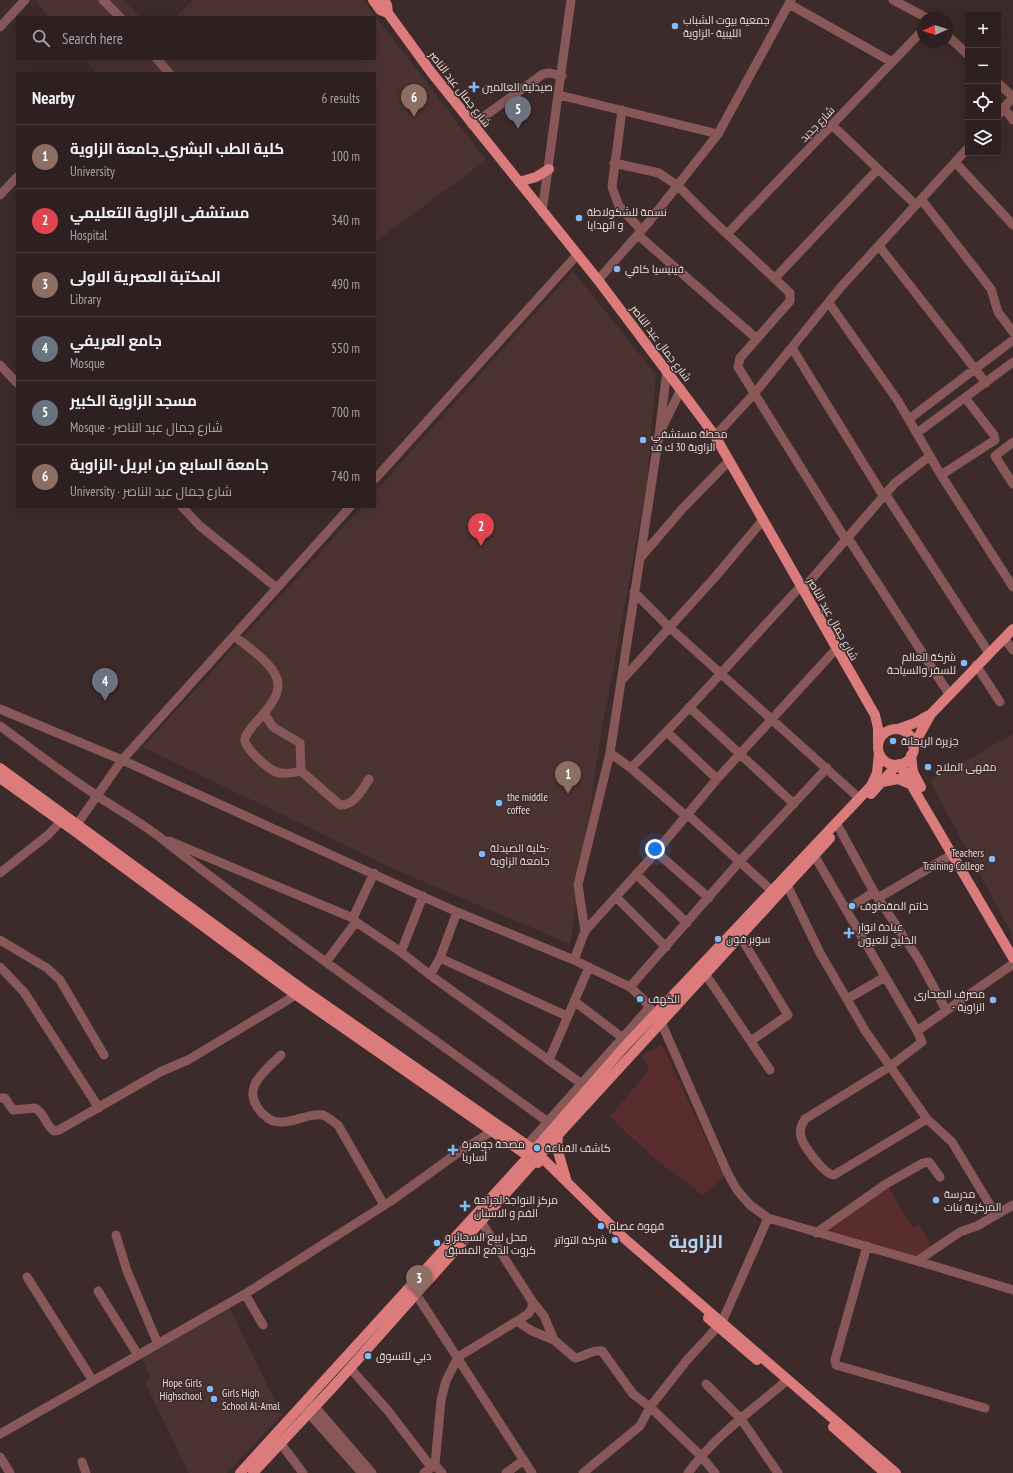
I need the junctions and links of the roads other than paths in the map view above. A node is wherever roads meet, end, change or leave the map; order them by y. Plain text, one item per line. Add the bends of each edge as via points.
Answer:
1 (24, 0) edge
2 (103, 0) edge
3 (373, 0) edge
4 (572, 0) edge
5 (893, 0) edge
6 (790, 2) edge
7 (386, 5) edge
8 (917, 13) edge
9 (119, 16) edge
10 (0, 27) edge
11 (917, 36) edge
12 (953, 41) edge
13 (965, 52) edge
14 (158, 60) edge
15 (892, 62) junction
16 (168, 72) edge
17 (562, 76) junction
18 (999, 84) edge
19 (559, 95) junction
20 (1013, 97) edge
21 (622, 110) junction
22 (1001, 112) edge
23 (1013, 120) edge
24 (472, 125) junction
25 (832, 125) junction
26 (718, 134) junction
27 (965, 151) edge
28 (955, 162) junction
29 (614, 163) junction
30 (549, 169) junction
31 (878, 169) junction
32 (16, 178) edge
33 (519, 182) junction
34 (678, 186) junction
35 (0, 195) edge
36 (919, 202) junction
37 (542, 212) junction
38 (1013, 225) edge
39 (640, 233) junction
40 (727, 234) junction
41 (879, 246) junction
42 (577, 255) junction
43 (775, 278) junction
44 (598, 280) junction
45 (829, 303) junction
46 (1013, 332) edge
47 (757, 339) junction
48 (1013, 340) edge
49 (792, 348) junction
50 (1012, 364) edge
51 (0, 365) edge
52 (667, 370) junction
53 (975, 370) junction
54 (16, 382) edge
55 (986, 383) junction
56 (681, 389) junction
57 (754, 394) junction
58 (966, 398) junction
59 (910, 419) junction
60 (917, 433) junction
61 (659, 435) junction
62 (714, 436) junction
63 (1013, 442) edge
64 (930, 456) junction
65 (729, 461) junction
66 (941, 475) junction
67 (376, 479) edge
68 (1013, 484) edge
69 (885, 496) junction
70 (183, 508) edge
71 (349, 508) edge
72 (763, 520) junction
73 (847, 539) junction
74 (640, 558) junction
75 (802, 587) junction
76 (1013, 587) edge
77 (277, 588) junction
78 (634, 592) junction
79 (669, 627) junction
80 (1013, 629) edge
81 (234, 636) junction
82 (1004, 638) junction
83 (836, 649) junction
84 (1013, 650) edge
85 (989, 653) junction
86 (976, 665) junction
87 (720, 672) junction
88 (622, 680) junction
89 (949, 694) junction
90 (1000, 702) dead end
91 (689, 707) junction
92 (0, 709) edge
93 (264, 713) junction
94 (931, 714) junction
95 (875, 715) junction
96 (772, 719) junction
97 (0, 726) edge
98 (896, 729) junction
99 (667, 732) junction
100 (878, 743) junction
101 (912, 750) junction
102 (610, 753) junction
103 (879, 753) junction
104 (740, 754) junction
105 (122, 760) junction
106 (898, 764) junction
107 (0, 768) edge
108 (631, 768) junction
109 (827, 768) junction
110 (301, 771) junction
111 (0, 778) edge
112 (369, 779) dead end
113 (717, 779) junction
114 (882, 782) junction
115 (912, 785) junction
116 (98, 797) junction
117 (859, 798) junction
118 (794, 804) junction
119 (687, 815) junction
120 (64, 819) junction
121 (75, 827) junction
122 (839, 828) junction
123 (161, 838) junction
124 (656, 852) junction
125 (953, 854) junction
126 (814, 855) junction
127 (740, 861) junction
128 (0, 873) edge
129 (374, 873) junction
130 (636, 874) junction
131 (787, 885) junction
132 (771, 890) junction
133 (876, 895) junction
134 (423, 896) junction
135 (616, 897) junction
136 (709, 898) junction
137 (847, 909) junction
138 (457, 912) junction
139 (354, 920) junction
140 (687, 923) junction
141 (585, 931) junction
142 (740, 936) junction
143 (0, 940) edge
144 (666, 947) junction
145 (1013, 947) edge
146 (402, 952) junction
147 (440, 958) junction
148 (1013, 958) edge
149 (574, 960) junction
150 (326, 962) junction
151 (1013, 964) edge
152 (0, 967) edge
153 (589, 967) junction
154 (430, 975) junction
155 (706, 975) junction
156 (886, 977) junction
157 (630, 987) junction
158 (299, 991) junction
159 (847, 999) junction
160 (574, 1001) junction
161 (946, 1010) junction
162 (655, 1015) junction
163 (568, 1016) junction
164 (917, 1031) junction
165 (623, 1038) junction
166 (751, 1041) junction
167 (104, 1055) dead end
168 (281, 1055) dead end
169 (549, 1060) junction
170 (889, 1067) junction
171 (770, 1070) dead end
172 (582, 1084) junction
173 (0, 1098) edge
174 (99, 1108) junction
175 (927, 1119) junction
176 (548, 1122) junction
177 (496, 1129) junction
178 (558, 1135) junction
179 (533, 1153) junction
180 (940, 1177) dead end
181 (567, 1183) junction
182 (384, 1205) junction
183 (1013, 1205) edge
184 (996, 1215) junction
185 (768, 1218) junction
186 (480, 1220) junction
187 (816, 1233) junction
188 (116, 1235) dead end
189 (867, 1246) junction
190 (917, 1261) junction
191 (28, 1277) dead end
192 (1013, 1290) edge
193 (98, 1291) dead end
194 (245, 1294) junction
195 (416, 1294) junction
196 (532, 1301) junction
197 (516, 1321) junction
198 (263, 1325) dead end
199 (720, 1325) junction
200 (554, 1340) junction
201 (158, 1344) junction
202 (138, 1355) junction
203 (458, 1357) junction
204 (350, 1368) junction
205 (93, 1381) junction
206 (785, 1382) junction
207 (706, 1384) dead end
208 (309, 1406) junction
209 (650, 1407) junction
210 (985, 1408) dead end
211 (741, 1419) junction
212 (0, 1434) edge
213 (281, 1444) junction
214 (701, 1456) junction
215 (0, 1457) edge
216 (524, 1460) junction
217 (82, 1462) dead end
218 (430, 1468) edge
219 (10, 1473) edge
220 (86, 1473) edge
221 (240, 1473) edge
222 (254, 1473) edge
223 (303, 1473) edge
224 (362, 1473) edge
225 (372, 1473) edge
226 (442, 1473) edge
227 (506, 1473) edge
228 (532, 1473) edge
229 (583, 1473) edge
230 (688, 1473) edge
231 (715, 1473) edge
232 (778, 1473) edge
233 (885, 1473) edge
234 (896, 1473) edge

1 - 10 street
2 - 9 street
3 - 7 main road, شارع جمال عبد الناصر
4 - 17 street
5 - 8 street
6 - 15 street
6 - 26 street
7 - 24 main road, شارع جمال عبد الناصر
11 - 15 street, شارع جديد
12 - 13 street
14 - 16 street
15 - 25 street, شارع جديد
17 - 19 street
17 - 24 street via 543,74
18 - 20 street
19 - 21 street
19 - 30 street
20 - 22 street
21 - 26 street
21 - 29 street
22 - 23 street
24 - 33 main road, شارع جمال عبد الناصر
25 - 31 street
25 - 40 street, شارع جديد
26 - 34 street
27 - 28 street
28 - 36 street
28 - 38 street
29 - 34 street via 658,173
29 - 39 street via 612,188 616,200
30 - 33 main road via 536,177
30 - 37 street
31 - 36 street
31 - 43 street
32 - 35 street
33 - 37 main road, شارع جمال عبد الناصر
34 - 39 street
34 - 40 street
36 - 41 street
36 - 46 street via 991,288 998,312
37 - 42 main road, شارع جمال عبد الناصر
39 - 44 street
39 - 47 street
40 - 43 street
41 - 45 street
41 - 53 street
42 - 44 main road, شارع جمال عبد الناصر
42 - 67 street
43 - 47 street via 789,291 791,298
44 - 52 main road, شارع جمال عبد الناصر
45 - 49 street
45 - 59 street
47 - 57 street via 740,358 738,364
48 - 53 street
49 - 57 street
49 - 69 street
50 - 55 street
51 - 54 street
52 - 56 main road, شارع جمال عبد الناصر
52 - 61 street
53 - 55 street
53 - 59 street
55 - 58 street
56 - 61 street
56 - 62 main road, شارع جمال عبد الناصر
57 - 62 street
57 - 73 street
58 - 60 street
58 - 66 street via 994,435 995,440
59 - 60 street
60 - 64 street
61 - 74 street
62 - 65 main road, شارع جمال عبد الناصر
63 - 68 street via 995,456
64 - 66 street
64 - 69 street via 904,474
65 - 72 main road, شارع جمال عبد الناصر
65 - 74 street via 683,508
66 - 76 street
69 - 73 street
69 - 85 street
70 - 77 street via 200,526
71 - 77 street
72 - 75 main road, شارع جمال عبد الناصر
72 - 79 street
73 - 75 street
73 - 89 street
74 - 78 street
75 - 83 main road, شارع جمال عبد الناصر
75 - 87 street
77 - 81 street
78 - 79 street
78 - 88 street
79 - 87 street
79 - 88 street
80 - 82 main road
81 - 93 street via 276,673 276,694
81 - 105 street
82 - 84 street
82 - 85 main road
83 - 95 main road, شارع جمال عبد الناصر
83 - 96 street
85 - 86 main road
86 - 89 main road
86 - 90 street
87 - 91 street
87 - 96 street
88 - 102 street
89 - 94 main road
91 - 99 street
91 - 104 street
92 - 105 street
93 - 110 street via 273,727 300,743
93 - 110 street via 245,737 247,748 274,772 290,774
94 - 98 main road via 916,723
94 - 101 main road
95 - 98 main road, شارع جمال عبد الناصر via 883,723
95 - 100 main road, شارع جمال عبد الناصر
96 - 104 street
96 - 109 street
97 - 116 street
98 - 100 main road via 884,733
98 - 101 main road via 909,735
99 - 108 street
99 - 113 street
100 - 103 main road
101 - 106 main road via 905,762
101 - 145 main road via 911,766 916,778
102 - 108 street
102 - 141 street via 578,885
103 - 106 main road via 888,763
103 - 117 main road via 874,780
104 - 113 street
104 - 118 street
105 - 116 street
105 - 129 street
106 - 114 main road
106 - 115 main road
107 - 120 main road
108 - 119 street
109 - 117 street
109 - 118 street
110 - 112 street via 340,805 347,806
111 - 120 main road
113 - 119 street
114 - 115 main road via 898,779
114 - 122 main road
115 - 125 main road
116 - 121 street
116 - 123 street
117 - 132 main road
118 - 127 street
119 - 124 street
119 - 127 street
120 - 121 main road
120 - 128 street
121 - 158 main road
122 - 126 main road
122 - 133 street
123 - 139 street
123 - 150 street
124 - 130 street
124 - 136 street
125 - 133 street
125 - 148 main road
126 - 131 main road
126 - 137 street
127 - 132 street
127 - 136 street
129 - 134 street
129 - 139 street
130 - 135 street
130 - 140 street
131 - 142 main road
131 - 159 street via 820,953
132 - 162 main road
133 - 137 street
133 - 161 street via 918,960
134 - 138 street
134 - 146 street
135 - 141 street
135 - 144 street
136 - 140 street
137 - 156 street
138 - 147 street
138 - 149 street
139 - 146 street
139 - 150 street
140 - 144 street
141 - 149 street
142 - 155 main road
142 - 166 street via 788,1015
143 - 167 street via 47,968 60,980
144 - 157 street
146 - 154 street
147 - 154 street
147 - 163 street
149 - 153 street
150 - 176 street
151 - 161 street
152 - 174 street via 24,992
153 - 157 street
153 - 160 street
154 - 169 street
155 - 162 main road
155 - 166 street
156 - 159 street
156 - 164 street
157 - 162 street
158 - 174 street via 188,1060 162,1071
158 - 177 main road
159 - 170 street
160 - 163 street
160 - 165 street
161 - 164 street
162 - 165 street
162 - 178 main road
162 - 179 main road
162 - 185 street via 737,1190 750,1206
163 - 169 street
164 - 170 street via 922,1042 920,1045
165 - 172 street
166 - 171 street
168 - 182 street via 258,1078 252,1092 256,1106 268,1120 292,1122 322,1115 338,1125
169 - 172 street
170 - 175 street
170 - 175 street via 805,1119 801,1132 802,1140 814,1157 828,1174 836,1174
172 - 176 street
173 - 174 street via 5,1098 13,1110 40,1110 50,1129 54,1131
175 - 184 street via 952,1142
176 - 179 street
177 - 179 main road
177 - 182 street
178 - 179 main road
178 - 181 main road via 556,1148
179 - 181 main road
179 - 186 main road
179 - 199 main road via 624,1247
179 - 208 main road
180 - 187 street via 932,1164 923,1163 886,1184
181 - 199 main road
182 - 194 street
183 - 184 street
184 - 190 street via 960,1232
185 - 187 street
185 - 199 street
186 - 195 main road
186 - 196 street
187 - 189 street
188 - 201 street via 127,1271
189 - 190 street
189 - 210 street via 835,1360 836,1365
190 - 192 street
191 - 205 street
193 - 202 street
194 - 198 street
194 - 201 street
195 - 203 street
195 - 204 main road
196 - 197 street via 532,1308 528,1314
196 - 200 street via 544,1316
197 - 200 street
197 - 203 street
199 - 206 main road
199 - 209 street via 687,1360
199 - 234 main road
200 - 209 street via 575,1358 602,1351 633,1394
201 - 202 street
202 - 205 street
203 - 216 street
203 - 218 street via 440,1400
204 - 208 main road
204 - 218 street via 389,1412
205 - 212 street
206 - 211 street
206 - 233 main road
207 - 211 street
208 - 213 main road
208 - 221 main road
208 - 224 street
208 - 225 street
209 - 214 street
209 - 229 street via 640,1426
211 - 214 street
211 - 232 street
213 - 222 main road
213 - 223 street
214 - 230 street
214 - 231 street
215 - 219 street
216 - 227 street
216 - 228 street
217 - 220 street
218 - 226 street

